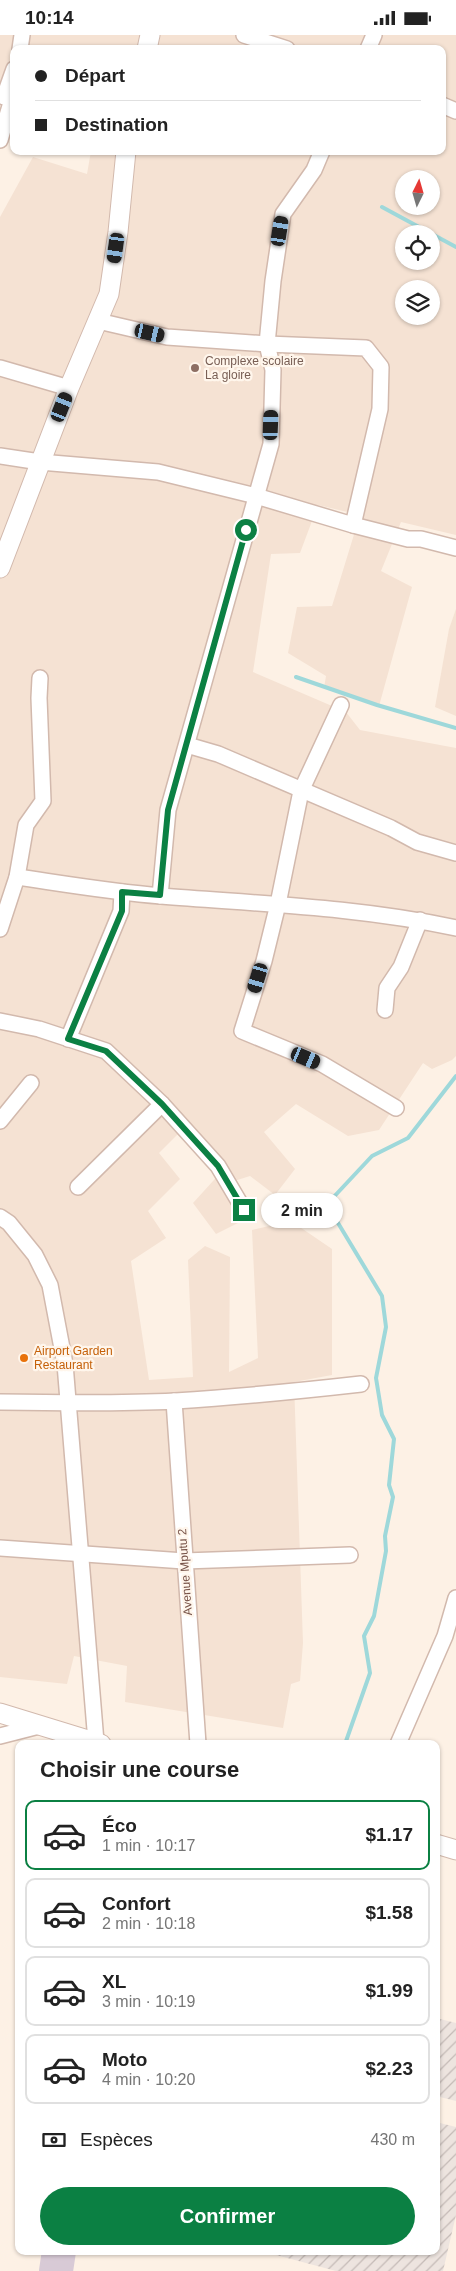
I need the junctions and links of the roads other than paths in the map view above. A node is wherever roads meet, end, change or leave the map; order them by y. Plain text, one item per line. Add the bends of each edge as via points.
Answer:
1 (244, 35) edge
2 (275, 45) edge
3 (10, 86) edge
4 (7, 98) edge
5 (0, 140) edge
6 (126, 155) edge
7 (320, 155) edge
8 (98, 321) junction
9 (267, 344) junction
10 (0, 368) edge
11 (69, 388) junction
12 (0, 456) edge
13 (40, 462) junction
14 (256, 495) junction
15 (353, 525) junction
16 (456, 548) edge
17 (0, 568) edge
18 (40, 678) dead end
19 (341, 705) dead end
20 (187, 745) junction
21 (301, 791) junction
22 (456, 853) edge
23 (17, 877) junction
24 (122, 892) junction
25 (160, 895) junction
26 (278, 904) junction
27 (420, 920) junction
28 (456, 928) edge
29 (0, 929) edge
30 (385, 1010) dead end
31 (0, 1021) edge
32 (68, 1039) junction
33 (31, 1083) dead end
34 (162, 1104) junction
35 (396, 1108) dead end
36 (0, 1121) edge
37 (78, 1187) dead end
38 (244, 1210) dead end
39 (0, 1217) edge
40 (361, 1384) dead end
41 (174, 1401) junction
42 (0, 1402) edge
43 (68, 1403) junction
44 (0, 1548) edge
45 (81, 1555) junction
46 (350, 1555) dead end
47 (184, 1561) junction
48 (456, 1598) edge
49 (0, 1713) edge
50 (39, 1726) junction
51 (0, 1735) edge
52 (88, 1740) edge
53 (98, 1740) edge
54 (198, 1740) edge
55 (400, 1740) edge
56 (440, 1845) edge
57 (456, 1851) edge

1 - 2 street
3 - 4 street
4 - 5 street
6 - 8 street via 109,294
7 - 9 street via 314,170 283,214
8 - 9 street via 167,337
8 - 11 street
9 - 14 street via 273,370 271,444
9 - 15 street via 366,348 381,367 380,409
10 - 11 street
11 - 13 street
12 - 13 street
13 - 14 street via 158,472
13 - 17 street
14 - 15 street
14 - 20 street
15 - 16 street
18 - 23 street via 43,801 26,825
19 - 21 street
20 - 21 street via 218,754
20 - 25 street via 168,810
21 - 22 street via 417,842
21 - 26 street
23 - 24 street
23 - 29 street
24 - 25 street
24 - 32 street via 122,911
25 - 26 street
26 - 27 street
26 - 35 street via 242,1031 322,1064
27 - 28 street
27 - 30 street via 401,967 387,988
31 - 32 street
32 - 34 street via 106,1051
33 - 36 street
34 - 37 street
34 - 38 street via 218,1166
39 - 43 street via 9,1223 35,1255 50,1285 65,1363
40 - 41 street
41 - 43 street
41 - 47 street, Avenue Mputu 2
42 - 43 street
43 - 45 street
44 - 45 street
45 - 47 street
45 - 53 street
46 - 47 street
47 - 54 street, Avenue Mputu 2
48 - 55 street via 444,1636
49 - 50 street
50 - 51 street
50 - 52 street
56 - 57 street

